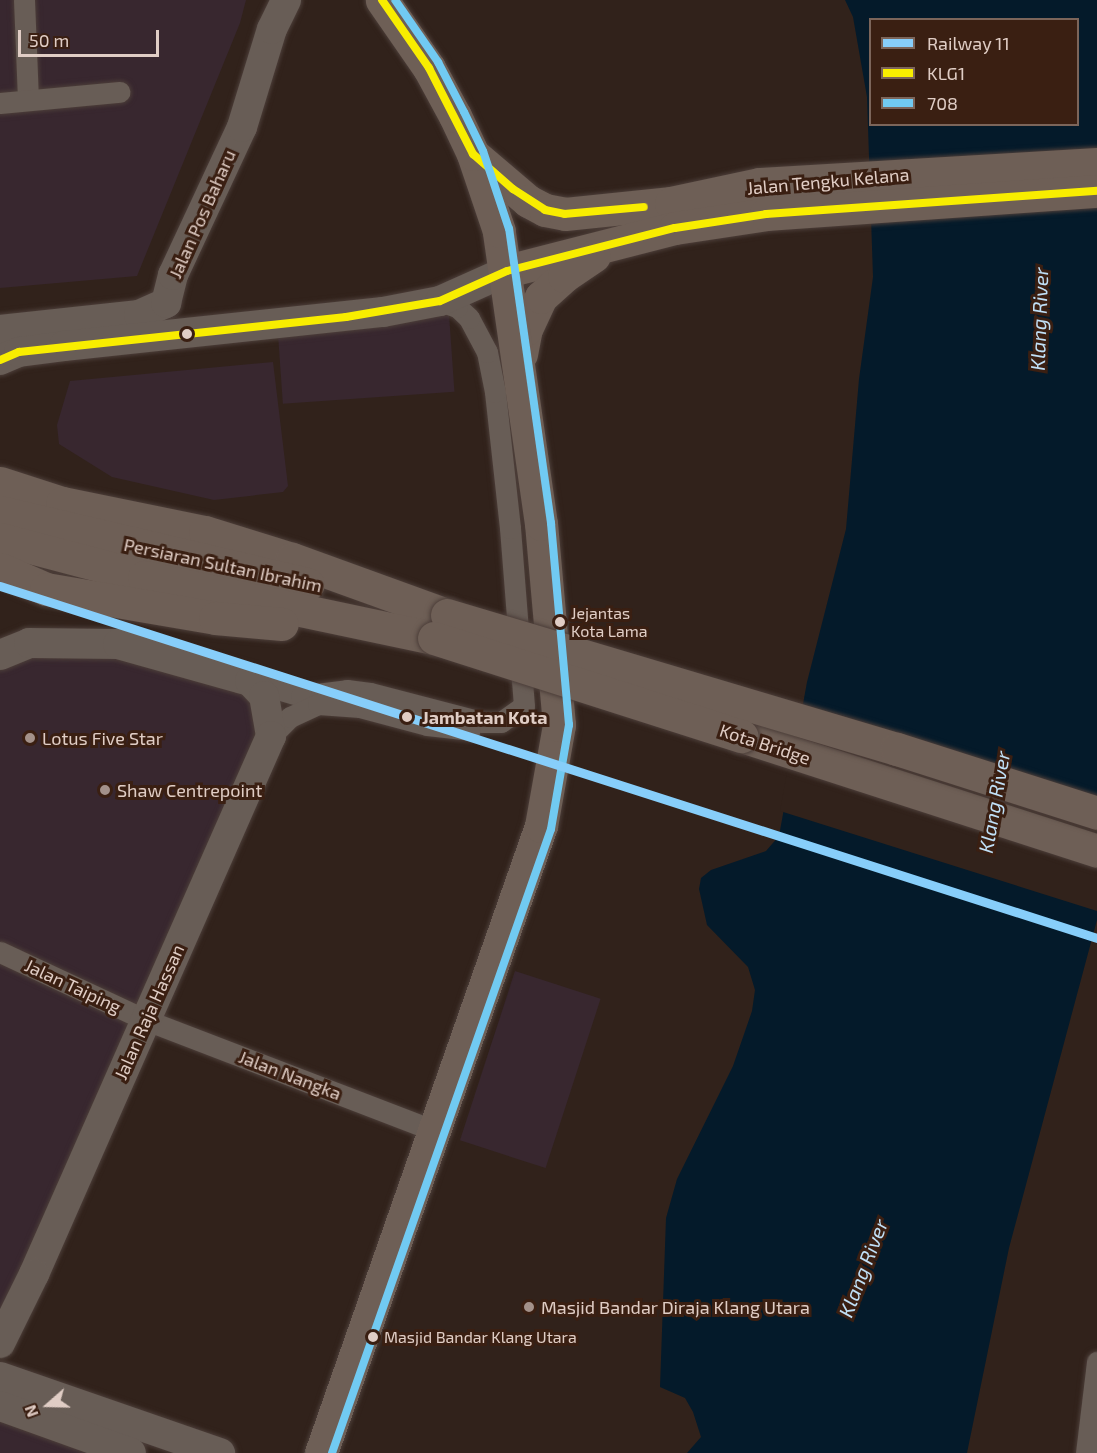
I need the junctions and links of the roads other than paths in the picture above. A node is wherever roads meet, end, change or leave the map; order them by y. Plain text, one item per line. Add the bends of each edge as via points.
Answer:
1 (24, 0) edge
2 (286, 0) edge
3 (381, 0) edge
4 (119, 92) dead end
5 (28, 100) junction
6 (0, 103) edge
7 (474, 154) junction
8 (1097, 164) edge
9 (1097, 192) edge
10 (673, 216) junction
11 (626, 241) junction
12 (507, 271) junction
13 (440, 301) junction
14 (166, 303) junction
15 (0, 330) edge
16 (192, 334) junction
17 (0, 360) edge
18 (518, 368) junction
19 (5, 494) edge
20 (0, 539) edge
21 (0, 569) edge
22 (440, 626) junction
23 (0, 655) edge
24 (250, 681) junction
25 (554, 692) junction
26 (271, 736) junction
27 (1097, 813) edge
28 (1097, 851) edge
29 (0, 952) edge
30 (146, 1020) junction
31 (434, 1130) junction
32 (0, 1343) edge
33 (1097, 1362) edge
34 (0, 1377) edge
35 (0, 1406) edge
36 (100, 1448) edge
37 (131, 1453) edge
38 (220, 1453) edge
39 (321, 1453) edge
40 (1086, 1453) edge

1 - 5 street
2 - 14 street, Jalan Pos Baharu via 272,29 242,127 173,275
3 - 7 highway via 429,68
4 - 5 street
5 - 6 street
7 - 10 highway, Jalan Tengku Kelana via 513,189 545,210 565,214
7 - 12 highway
8 - 10 highway, Jalan Tengku Kelana via 760,184
9 - 10 highway, Jalan Tengku Kelana via 766,214
10 - 11 highway, Jalan Tengku Kelana
11 - 12 highway, Jalan Tengku Kelana
11 - 18 highway via 564,276 541,297 526,328
12 - 13 street
12 - 18 highway
13 - 16 street via 346,317
13 - 24 street via 457,307 479,333 491,372 510,528 524,706 501,722 482,722 370,693 347,690 301,696
14 - 15 street via 139,315
14 - 16 street via 174,322
16 - 17 street via 19,352
18 - 25 highway via 541,524
19 - 22 highway, Persiaran Sultan Ibrahim
20 - 22 highway, Persiaran Sultan Ibrahim via 144,577
21 - 22 highway via 46,589 215,618
22 - 27 highway, Kota Bridge, bridge via 897,749
22 - 28 highway, Kota Bridge, bridge
23 - 24 street via 29,643 118,644
24 - 26 street via 264,696
25 - 26 street via 519,727 499,731 433,726 360,707 318,704 290,717
25 - 31 highway via 559,725 541,826
26 - 30 street, Jalan Raja Hassan
29 - 30 street, Jalan Taiping
30 - 31 street, Jalan Nangka
30 - 32 street, Jalan Raja Hassan
31 - 39 highway
33 - 40 street
34 - 38 street
35 - 36 street
36 - 37 street

